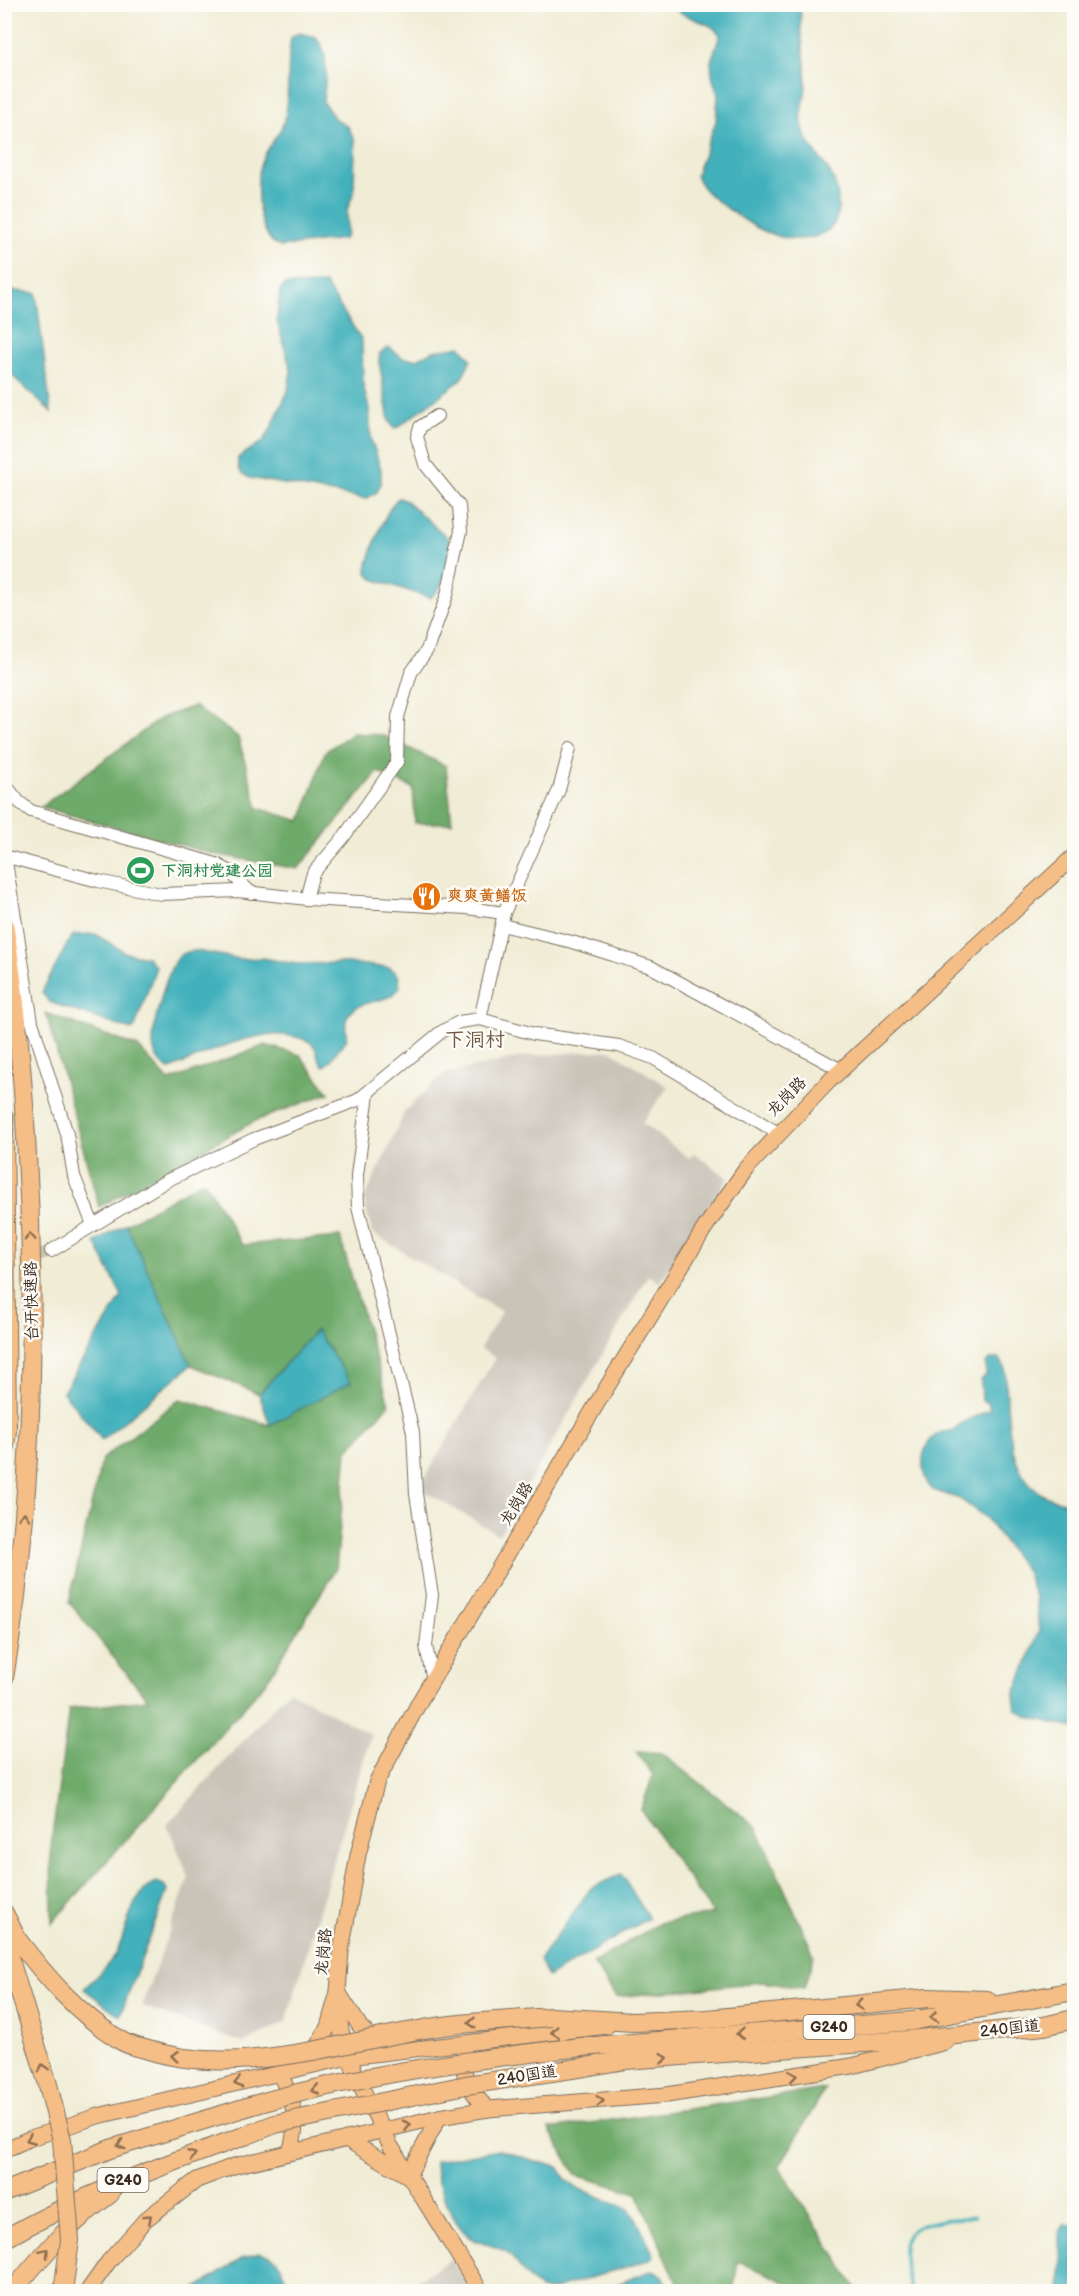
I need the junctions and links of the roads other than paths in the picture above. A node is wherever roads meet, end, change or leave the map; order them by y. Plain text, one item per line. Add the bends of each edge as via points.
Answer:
1 (437, 416) dead end
2 (570, 748) dead end
3 (4, 783) edge
4 (5, 856) edge
5 (1074, 856) edge
6 (251, 892) junction
7 (306, 899) junction
8 (503, 919) junction
9 (4, 923) edge
10 (480, 1019) junction
11 (841, 1070) junction
12 (368, 1094) junction
13 (4, 1117) edge
14 (778, 1133) junction
15 (93, 1226) junction
16 (51, 1251) tunnel mouth
17 (4, 1451) edge
18 (4, 1678) edge
19 (433, 1680) junction
20 (4, 1914) edge
21 (9, 1942) edge
22 (1074, 1991) edge
23 (338, 1992) junction
24 (1022, 2001) junction
25 (1074, 2019) edge
26 (633, 2022) junction
27 (985, 2032) junction
28 (466, 2043) junction
29 (393, 2052) junction
30 (348, 2057) junction
31 (304, 2068) junction
32 (279, 2073) junction
33 (488, 2109) junction
34 (439, 2117) junction
35 (383, 2130) junction
36 (346, 2139) junction
37 (4, 2150) edge
38 (290, 2152) junction
39 (134, 2176) junction
40 (408, 2176) junction
41 (4, 2192) edge
42 (4, 2239) edge
43 (12, 2292) edge
44 (63, 2292) edge
45 (87, 2292) edge
46 (481, 2292) edge

1 - 7 street via 420,427 417,437 426,466 454,497 461,513 447,595 427,650 415,664 408,684 396,726 397,762 314,873
2 - 8 street via 559,790
3 - 6 street via 31,811 216,864
4 - 6 street via 154,893
4 - 15 street via 32,1022 67,1134 74,1176
5 - 11 main road, 龙岗路
6 - 7 street
7 - 8 street via 467,908
8 - 10 street
8 - 11 street via 651,967
18 -> 9 highway, 台开快速路 via 32,1428 33,1319 23,1068
10 - 12 street via 459,1022 441,1032
10 - 14 street via 534,1034 619,1046 644,1054
11 - 14 main road, 龙岗路
12 - 15 street via 216,1156 166,1181
12 - 19 street via 357,1175 358,1207 413,1432 416,1494 432,1595 426,1646
13 - 17 highway, 台开快速路
14 - 19 main road, 龙岗路 via 705,1226
15 - 16 street
19 - 23 main road, 龙岗路 via 383,1767 374,1791 349,1899
20 - 21 highway
26 -> 21 highway, bridge via 551,2017 451,2025 252,2060 162,2055 121,2042
44 -> 21 highway, bridge via 70,2240 62,2140
22 - 24 highway, 240国道 / G240
23 - 29 main road via 361,2028
23 - 30 main road, 龙岗路
23 - 31 main road via 328,2028
24 -> 26 highway via 928,1998 707,2019
24 -> 41 highway, 240国道 / G240, bridge via 912,2021 581,2047 466,2061 272,2099 110,2149
25 - 27 highway, 240国道 / G240
26 -> 28 main road
33 -> 27 main road via 667,2096 852,2066
39 -> 27 highway, 240国道 / G240, bridge via 275,2124 456,2087 625,2060
28 - 29 main road
28 - 33 main road via 463,2071 472,2095
29 - 30 main road
30 - 31 main road
30 - 35 main road, 龙岗路
31 - 32 main road
32 -> 37 main road via 98,2116
32 - 38 main road via 295,2107 296,2134
33 - 34 main road
35 -> 34 main road
34 - 40 main road
35 - 36 main road
35 - 40 main road, 龙岗路
36 - 38 main road
36 - 40 main road
45 -> 38 main road via 146,2219 197,2180
39 - 42 highway, 240国道 / G240 via 54,2211
43 -> 39 highway via 48,2247 81,2215
40 - 46 main road, 龙岗路

